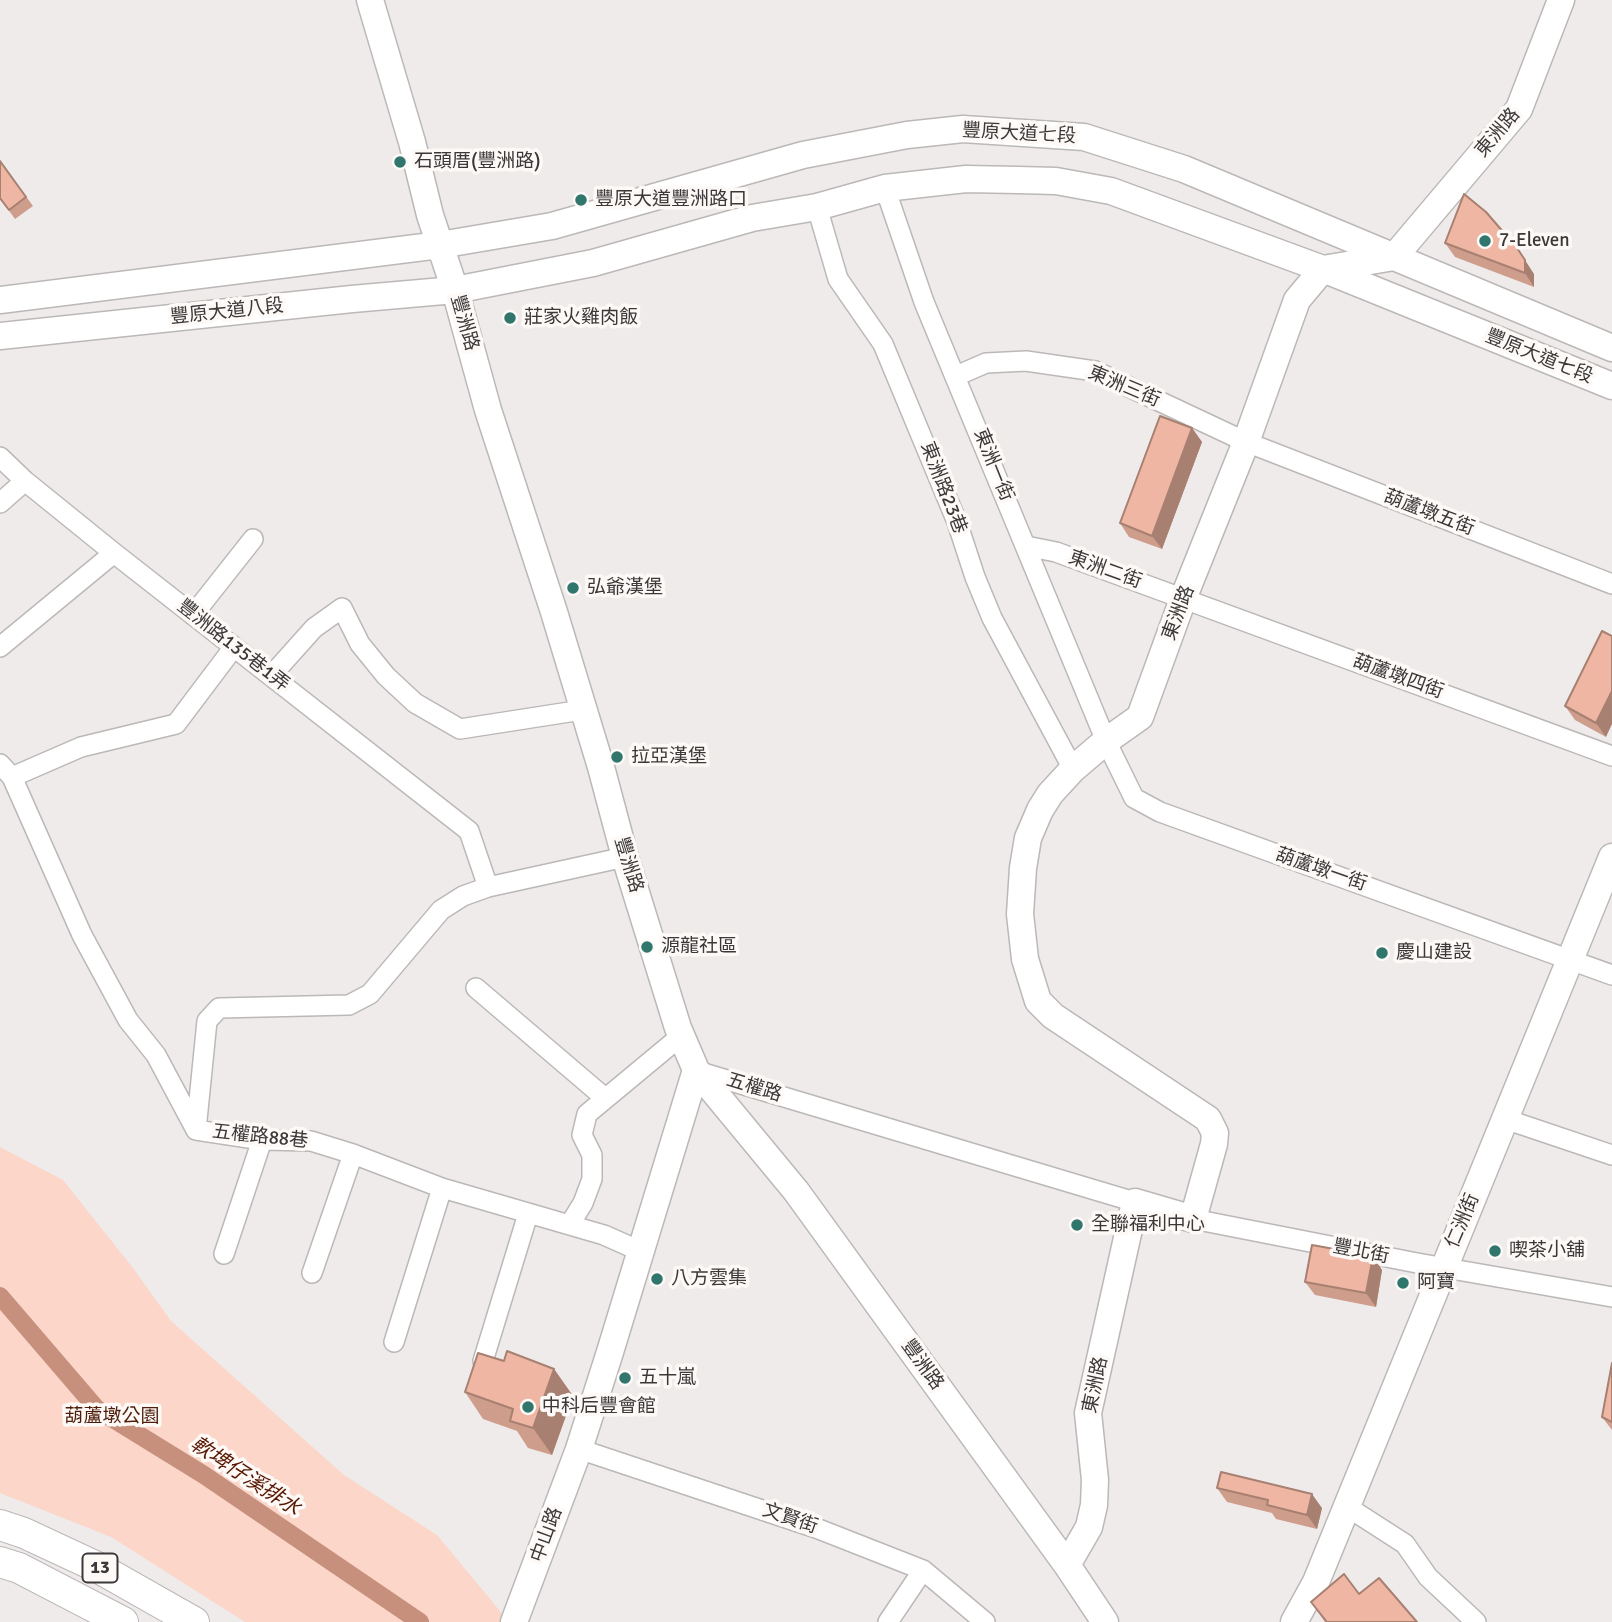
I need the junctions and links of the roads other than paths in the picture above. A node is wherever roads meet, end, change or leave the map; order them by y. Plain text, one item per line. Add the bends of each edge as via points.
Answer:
1 (370, 0) edge
2 (1561, 0) edge
3 (886, 188) junction
4 (817, 206) junction
5 (440, 245) junction
6 (1394, 257) junction
7 (1323, 269) junction
8 (455, 290) junction
9 (0, 300) edge
10 (0, 336) edge
11 (1612, 348) edge
12 (956, 376) junction
13 (1612, 386) edge
14 (1246, 442) junction
15 (0, 457) edge
16 (25, 481) junction
17 (0, 503) edge
18 (253, 540) dead end
19 (1026, 546) junction
20 (114, 553) junction
21 (1612, 584) edge
22 (1183, 599) junction
23 (193, 615) junction
24 (0, 647) edge
25 (234, 647) junction
26 (271, 676) junction
27 (582, 710) junction
28 (1106, 741) junction
29 (1612, 756) edge
30 (1073, 769) junction
31 (6, 770) edge
32 (625, 857) junction
33 (1612, 857) edge
34 (488, 887) junction
35 (1570, 958) junction
36 (1612, 975) edge
37 (476, 988) dead end
38 (681, 1037) junction
39 (695, 1070) junction
40 (605, 1098) junction
41 (1505, 1119) junction
42 (196, 1130) junction
43 (262, 1140) junction
44 (353, 1154) junction
45 (1612, 1155) edge
46 (442, 1188) junction
47 (1135, 1202) junction
48 (528, 1214) junction
49 (1193, 1219) junction
50 (570, 1224) junction
51 (640, 1251) junction
52 (224, 1254) dead end
53 (1443, 1268) junction
54 (312, 1273) dead end
55 (1612, 1297) edge
56 (394, 1342) dead end
57 (483, 1361) edge
58 (579, 1449) junction
59 (1346, 1506) junction
60 (0, 1525) edge
61 (0, 1562) edge
62 (1067, 1565) junction
63 (923, 1570) junction
64 (122, 1622) edge
65 (194, 1622) edge
66 (514, 1622) edge
67 (888, 1622) edge
68 (985, 1622) edge
69 (1105, 1622) edge
70 (1294, 1622) edge
71 (1476, 1622) edge

1 - 5 street, 豐洲路
2 - 6 street, 東洲路 via 1519,109
3 - 4 street, 豐原大道七段
3 - 7 street, 豐原大道七段 via 966,179 1056,181 1111,191
3 - 12 street, 東洲一街 via 924,302
4 - 8 street, 豐原大道七段 via 752,218 593,263
4 - 30 street, 東洲路23巷 via 838,279 883,344 992,618
5 - 6 street, 豐原大道七段 via 551,226 803,155 963,129 1084,137 1184,169
5 - 8 street, 豐洲路
5 - 9 street, 豐原大道八段
6 - 7 street
6 - 11 street, 豐原大道七段
7 - 13 street, 豐原大道七段
7 - 14 street, 東洲路 via 1297,300
8 - 10 street, 豐原大道八段
8 - 27 street, 豐洲路
12 - 14 street, 東洲三街 via 986,363 1026,360 1095,372
12 - 19 street, 東洲一街
14 - 21 street, 葫蘆墩五街
14 - 22 street, 東洲路
15 - 16 street, 豐洲路135巷1弄
16 - 17 street
16 - 20 street, 豐洲路135巷1弄
18 - 23 street
19 - 22 street, 東洲二街 via 1056,552
19 - 28 street, 東洲一街
20 - 23 street, 豐洲路135巷1弄
20 - 24 street
22 - 28 street, 東洲路 via 1140,717
22 - 29 street, 葫蘆墩四街
23 - 25 street, 豐洲路135巷1弄
25 - 26 street, 豐洲路135巷1弄
25 - 31 street via 176,724
26 - 27 street via 314,628 342,608 360,644 386,676 415,704 460,729
26 - 34 street, 豐洲路135巷1弄 via 469,831
27 - 32 street, 豐洲路
28 - 30 street, 東洲路
28 - 35 street, 葫蘆墩一街 via 1134,798 1160,813
30 - 49 street, 東洲路 via 1040,810 1025,852 1020,914 1030,980 1038,1001 1053,1016 1208,1119 1215,1133 1214,1144
31 - 42 street, 五權路88巷 via 74,919 128,1020 156,1055
32 - 34 street
32 - 38 street, 豐洲路
33 - 35 street, 仁洲街
34 - 42 street via 441,910 370,994 349,1005 219,1008 208,1021
35 - 36 street, 葫蘆墩一街
35 - 41 street, 仁洲街
37 - 40 street
38 - 39 street, 豐洲路
38 - 40 street
39 - 47 street, 五權路
39 - 51 street
39 - 62 street, 豐洲路 via 796,1191
40 - 50 street via 587,1114 582,1135 592,1155 592,1179
41 - 45 street
41 - 53 street, 仁洲街
42 - 43 street, 五權路88巷
43 - 44 street, 五權路88巷 via 311,1141
43 - 52 street
44 - 46 street, 五權路88巷
44 - 54 street
46 - 48 street, 五權路88巷
46 - 56 street
47 - 49 street, 五權路
47 - 62 street, 東洲路 via 1088,1413 1094,1505 1089,1527
48 - 50 street, 五權路88巷
48 - 57 street
49 - 53 street, 豐北街
50 - 51 street, 五權路88巷
51 - 58 street
53 - 55 street, 豐北街
53 - 59 street, 仁洲街
58 - 63 street, 文賢街 via 816,1528
58 - 66 street, 中山路
59 - 70 street, 仁洲街 via 1316,1582
59 - 71 street via 1405,1544 1428,1577
60 - 65 main road, 13 via 97,1567
61 - 64 main road, 13
62 - 69 street, 豐洲路
63 - 67 street
63 - 68 street, 文賢街

